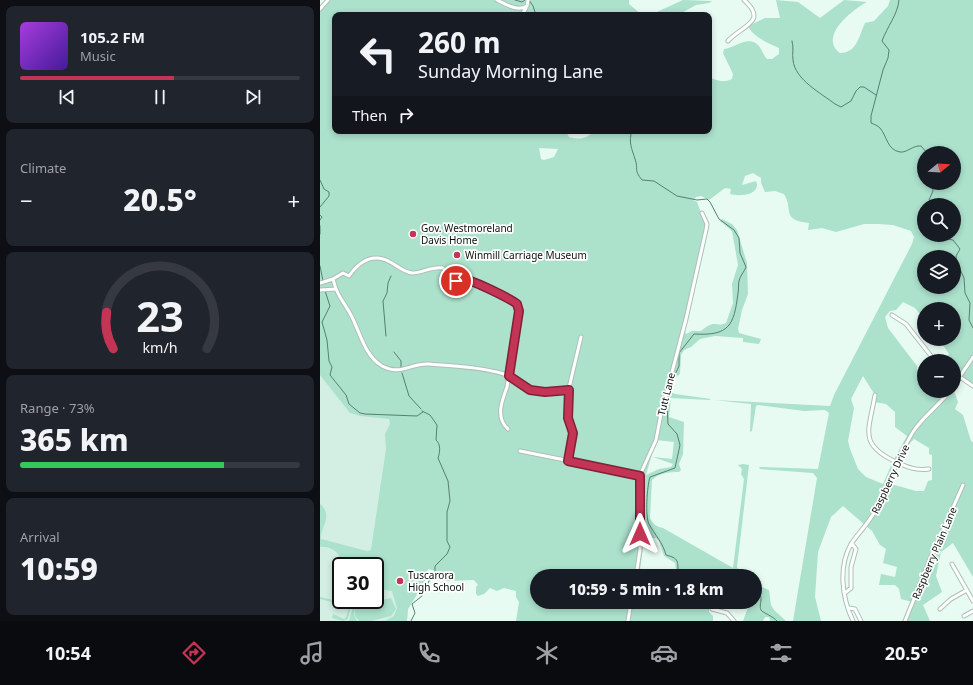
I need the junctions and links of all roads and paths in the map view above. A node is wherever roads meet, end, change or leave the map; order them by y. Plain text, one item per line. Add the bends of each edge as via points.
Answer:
1 (328, 0) edge
2 (497, 0) edge
3 (744, 0) edge
4 (528, 1) edge
5 (320, 8) edge
6 (526, 8) junction
7 (524, 12) edge
8 (728, 41) dead end
9 (702, 213) dead end
10 (333, 279) junction
11 (322, 282) edge
12 (336, 289) junction
13 (320, 290) edge
14 (892, 315) dead end
15 (581, 337) dead end
16 (930, 354) edge
17 (973, 357) edge
18 (961, 375) edge
19 (509, 376) junction
20 (961, 378) edge
21 (973, 386) edge
22 (569, 390) junction
23 (875, 395) dead end
24 (943, 398) edge
25 (508, 429) dead end
26 (520, 451) dead end
27 (568, 461) junction
28 (896, 462) junction
29 (929, 470) dead end
30 (640, 476) junction
31 (963, 485) dead end
32 (852, 544) junction
33 (952, 564) dead end
34 (637, 569) edge
35 (967, 590) junction
36 (845, 593) junction
37 (973, 601) edge
38 (849, 608) junction
39 (630, 609) edge
40 (712, 609) dead end
41 (940, 609) dead end
42 (973, 612) edge
43 (964, 616) dead end
44 (628, 621) edge
45 (734, 621) edge
46 (853, 621) edge
47 (861, 621) edge
48 (905, 621) edge

1 - 5 street
2 - 6 street via 512,7
3 - 8 street via 754,9 754,17 749,25 736,32
4 - 6 street
6 - 7 street
9 - 30 street, Tutt Lane via 707,224 697,275 656,440
10 - 11 street
10 - 12 street
10 - 19 street via 342,273 348,276 361,261 377,258 412,273 443,268 454,282 465,279 516,303 519,311
12 - 13 street
12 - 19 street via 365,346 375,360 385,368 398,370 426,364 493,371
14 - 16 street via 906,324
15 - 22 street
17 - 18 street
19 - 22 street via 530,390
19 - 25 street via 500,416
20 - 21 street
22 - 27 street via 568,418 573,433
23 - 28 street via 870,441 879,454
24 - 28 street, Raspberry Drive via 918,425
26 - 27 street
27 - 30 street
28 - 29 street via 913,469
28 - 32 street, Raspberry Drive via 875,512
30 - 34 street, Tutt Lane via 640,550
31 - 48 street, Raspberry Plain Lane
32 - 36 street, Raspberry Drive via 843,568
32 - 36 street via 856,549 851,566 851,588
33 - 35 street
35 - 37 street
35 - 41 street
36 - 38 street, Raspberry Drive
38 - 46 street, Raspberry Drive
38 - 47 street via 856,609
39 - 44 street
40 - 45 street via 727,613
42 - 43 street

